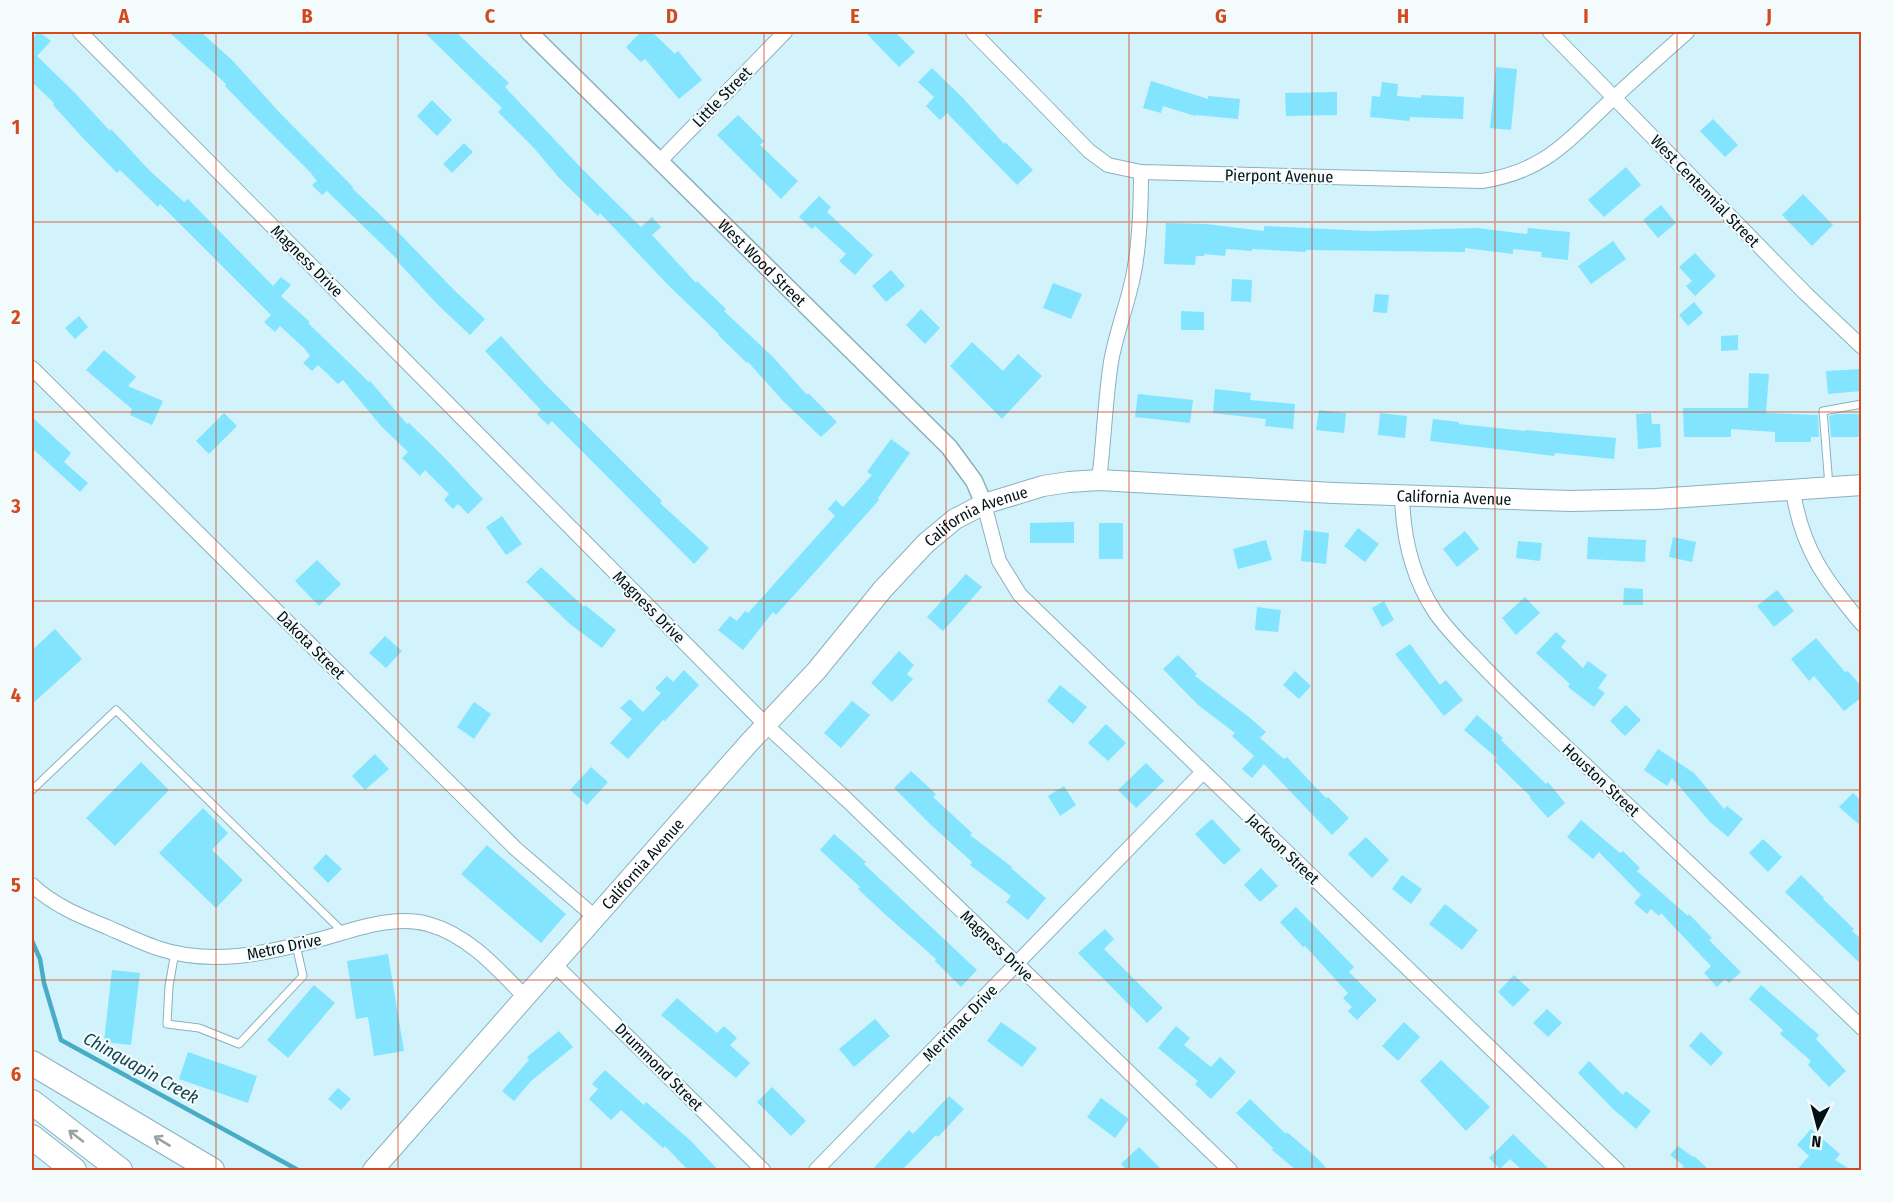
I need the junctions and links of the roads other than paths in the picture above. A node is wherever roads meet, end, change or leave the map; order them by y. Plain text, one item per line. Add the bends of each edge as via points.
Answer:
1 (80, 32) edge
2 (529, 32) edge
3 (785, 32) edge
4 (973, 32) edge
5 (1551, 32) edge
6 (1687, 32) edge
7 (1614, 98) junction
8 (659, 162) junction
9 (1141, 172) junction
10 (1862, 347) edge
11 (32, 368) edge
12 (1862, 404) edge
13 (1099, 480) junction
14 (1862, 485) edge
15 (1829, 488) junction
16 (1793, 491) junction
17 (1402, 496) junction
18 (984, 504) junction
19 (1862, 624) edge
20 (767, 726) junction
21 (1203, 772) junction
22 (32, 789) edge
23 (32, 885) edge
24 (596, 917) junction
25 (344, 933) junction
26 (296, 945) junction
27 (175, 952) junction
28 (554, 964) junction
29 (1017, 965) junction
30 (525, 997) junction
31 (1862, 1028) edge
32 (32, 1063) edge
33 (32, 1102) edge
34 (32, 1137) edge
35 (74, 1170) edge
36 (120, 1170) edge
37 (212, 1170) edge
38 (373, 1170) edge
39 (763, 1170) edge
40 (816, 1170) edge
41 (1230, 1170) edge
42 (1617, 1170) edge

1 - 20 street, Magness Drive
2 - 8 street, West Wood Street
3 - 8 street, Little Street
4 - 9 street, Pierpont Avenue via 1089,151 1108,165
5 - 7 street, West Centennial Street
6 - 7 street, Pierpont Avenue
7 - 9 street, Pierpont Avenue via 1556,152 1502,178 1482,181
7 - 10 street, West Centennial Street
8 - 18 street, West Wood Street via 949,447
9 - 13 street via 1136,256 1111,362
11 - 24 street, Dakota Street via 516,849
12 - 15 lane via 1823,411
13 - 17 main road, California Avenue
13 - 18 main road, California Avenue via 1043,486
14 - 15 main road, California Avenue
15 - 16 main road, California Avenue
16 - 17 main road, California Avenue via 1571,501
16 - 19 street via 1799,523 1811,554
17 - 31 street, Houston Street via 1405,536 1413,568 1435,612 1450,631 1510,694
18 - 20 main road, California Avenue via 955,519 926,543
18 - 21 street, Jackson Street via 996,555 1020,594
20 - 24 main road, California Avenue
20 - 29 street, Magness Drive
21 - 29 street, Merrimac Drive
21 - 42 street, Jackson Street
22 - 25 lane via 116,710
23 - 27 street, Metro Drive via 82,917
24 - 28 main road, California Avenue
25 - 26 street, Metro Drive
25 - 30 street, Metro Drive via 380,923 426,923 448,931 472,947
26 - 27 street, Metro Drive via 227,958
26 - 27 lane via 303,976 239,1044 199,1028 167,1024
28 - 30 main road, California Avenue
28 - 39 street, Drummond Street
29 - 40 street, Merrimac Drive
29 - 41 street, Magness Drive
30 - 38 main road, California Avenue
37 -> 32 highway
36 -> 33 highway
34 - 35 highway

